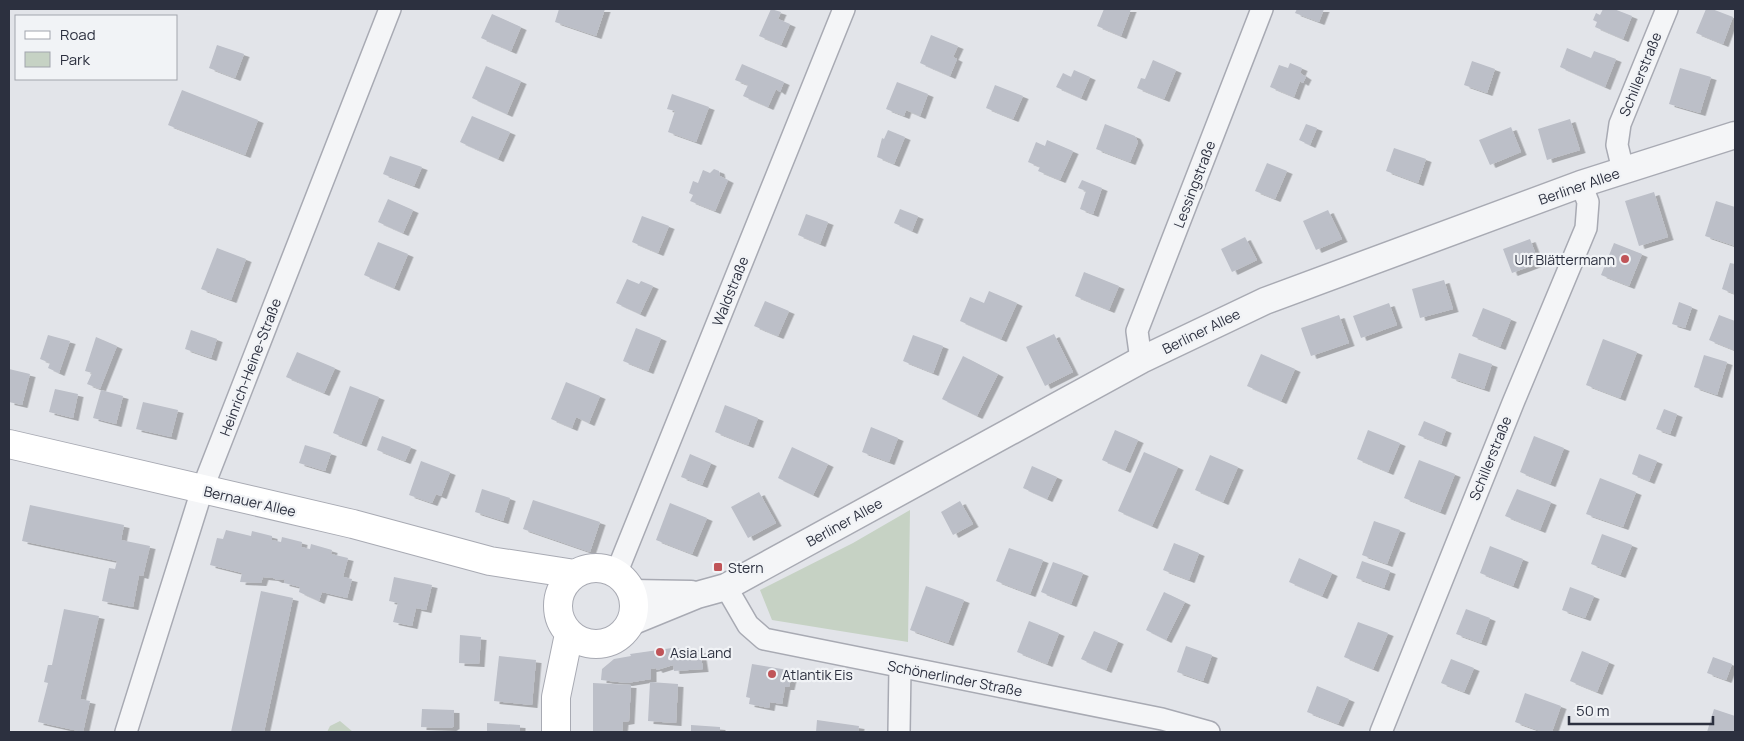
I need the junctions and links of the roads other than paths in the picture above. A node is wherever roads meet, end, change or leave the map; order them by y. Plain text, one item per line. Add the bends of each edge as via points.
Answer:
1 (390, 9) edge
2 (844, 9) edge
3 (1262, 9) edge
4 (1666, 9) edge
5 (1735, 135) edge
6 (1624, 170) junction
7 (1581, 184) junction
8 (1142, 360) junction
9 (9, 444) edge
10 (202, 490) junction
11 (490, 561) junction
12 (575, 574) junction
13 (624, 583) junction
14 (726, 587) junction
15 (697, 595) junction
16 (563, 622) junction
17 (630, 622) junction
18 (599, 644) junction
19 (900, 668) junction
20 (557, 730) edge
21 (126, 732) edge
22 (899, 732) edge
23 (1209, 732) edge
24 (1381, 732) edge

1 - 10 street, Heinrich-Heine-Straße
2 - 13 street, Waldstraße
3 - 8 street, Lessingstraße via 1137,330
4 - 6 street, Schillerstraße via 1620,124 1617,145
5 - 6 street, Berliner Allee
6 - 7 street, Berliner Allee
7 - 8 street, Berliner Allee via 1265,301
7 - 24 street, Schillerstraße via 1588,202 1586,228
8 - 14 street, Berliner Allee
9 - 10 main road, Bernauer Allee
10 - 11 main road, Bernauer Allee via 353,524
10 - 21 street, Heinrich-Heine-Straße
11 - 12 main road, Bernauer Allee
11 - 16 main road, Bernauer Allee via 546,592
12 - 13 main road via 596,568
12 - 16 main road via 561,590
13 - 15 street, Berliner Allee
13 - 17 main road via 634,608
14 - 15 street, Berliner Allee
14 - 19 street, Schönerlinder Straße via 748,625 764,639
15 - 17 street, Berliner Allee
16 - 18 main road via 578,640
16 - 20 main road via 556,696
17 - 18 main road via 618,638
18 - 20 main road via 579,668
19 - 22 street
19 - 23 street, Schönerlinder Straße via 1162,719

